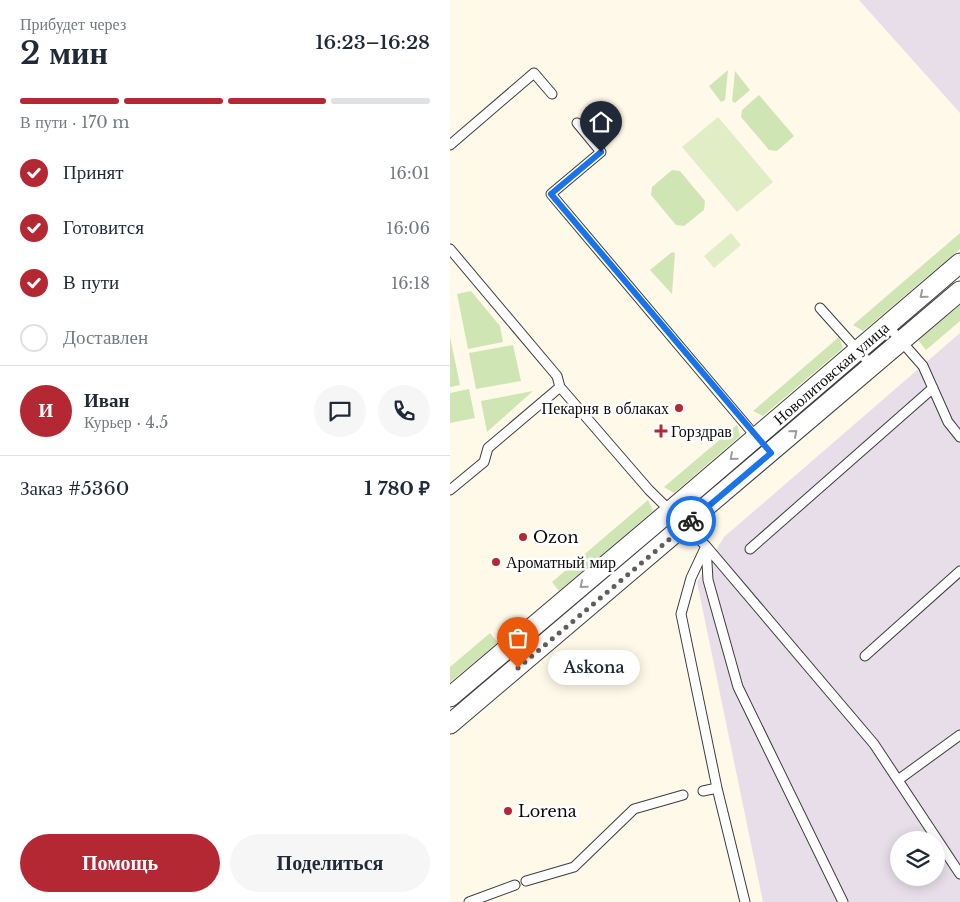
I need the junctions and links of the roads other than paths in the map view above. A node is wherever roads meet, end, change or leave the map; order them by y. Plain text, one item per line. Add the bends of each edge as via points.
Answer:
1 (552, 94) dead end
2 (577, 123) dead end
3 (450, 145) edge
4 (450, 249) edge
5 (960, 263) edge
6 (960, 291) edge
7 (820, 308) dead end
8 (887, 325) junction
9 (901, 341) junction
10 (858, 350) junction
11 (872, 366) junction
12 (560, 387) junction
13 (933, 388) junction
14 (960, 437) edge
15 (763, 445) junction
16 (450, 490) edge
17 (670, 511) junction
18 (685, 526) junction
19 (706, 546) junction
20 (750, 549) dead end
21 (960, 571) edge
22 (865, 656) dead end
23 (450, 697) edge
24 (450, 724) edge
25 (960, 735) edge
26 (898, 780) junction
27 (718, 788) junction
28 (703, 791) dead end
29 (683, 796) dead end
30 (960, 874) edge
31 (526, 881) dead end
32 (515, 885) dead end
33 (469, 902) edge
34 (745, 902) edge
35 (843, 902) edge

1 - 3 lane via 534,73
2 - 15 lane via 601,152 551,194
4 - 12 lane via 557,376
5 -> 8 street, Новолитовская улица
6 - 9 street, Новолитовская улица
7 - 10 lane
8 - 9 lane
8 - 10 street, Новолитовская улица
9 - 11 street, Новолитовская улица
9 - 13 lane via 923,366
10 - 11 lane
10 - 15 street, Новолитовская улица
15 -> 11 street, Новолитовская улица
12 - 16 lane via 488,448 484,462
12 - 17 lane
13 - 14 lane via 948,422
13 - 20 lane
15 -> 17 street, Новолитовская улица
15 - 18 street, Новолитовская улица
17 - 18 lane
17 -> 23 street, Новолитовская улица
18 - 19 lane
18 - 24 street, Новолитовская улица
19 - 26 lane via 874,744
19 - 27 lane via 691,578 681,614
19 - 35 lane via 708,580 738,687
21 - 22 lane
25 - 26 lane
26 - 30 lane
27 - 28 lane
27 - 34 lane
29 - 31 lane via 634,809 574,867
32 - 33 lane

